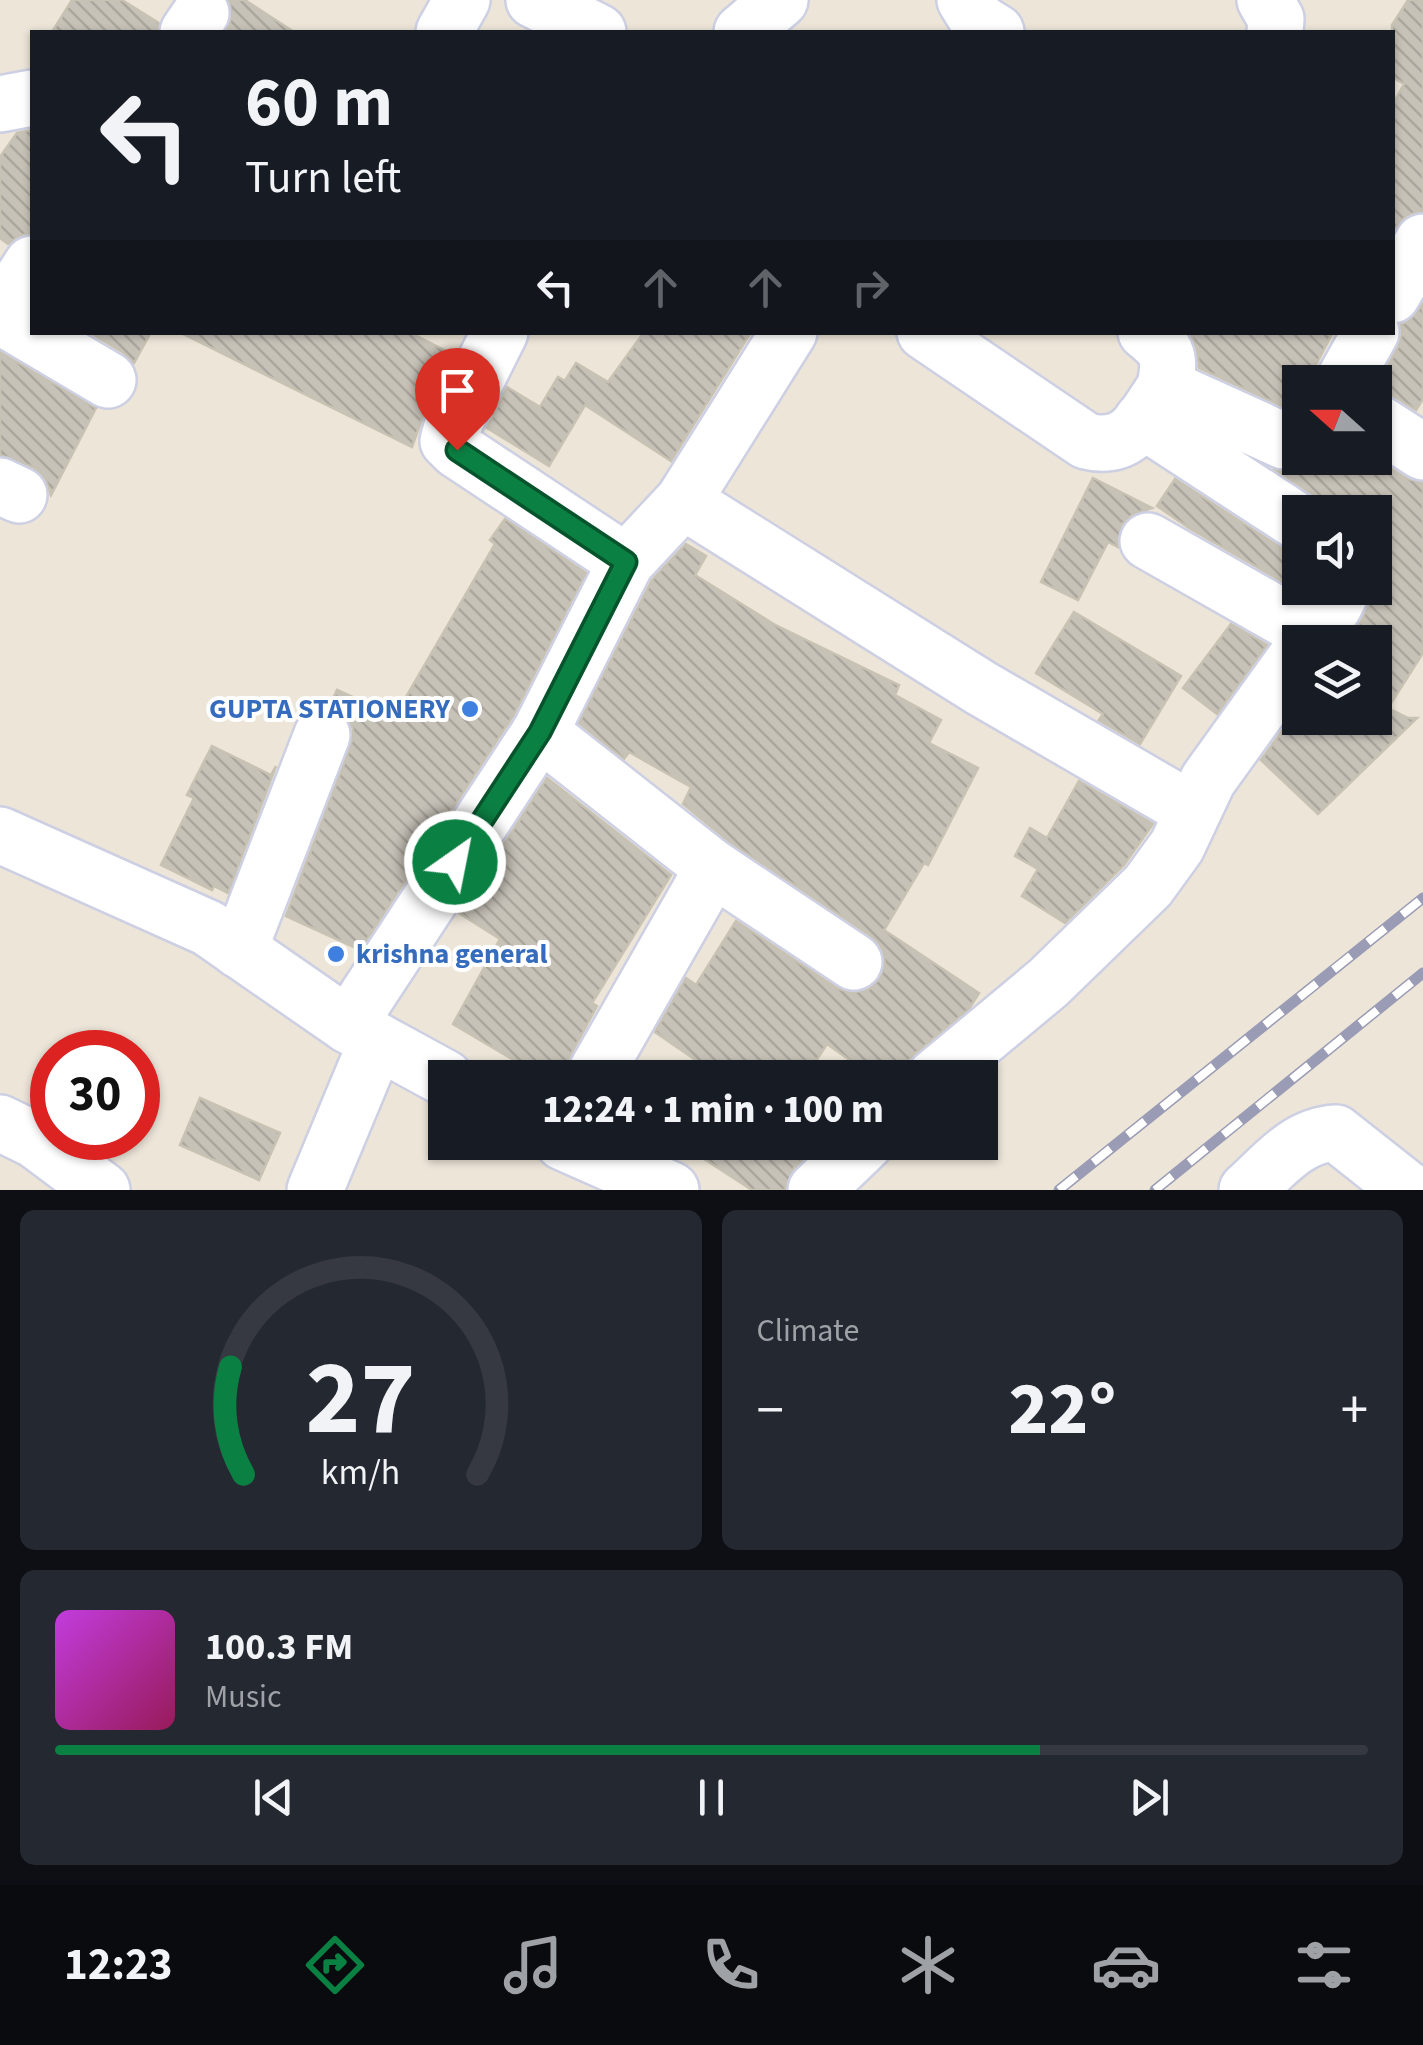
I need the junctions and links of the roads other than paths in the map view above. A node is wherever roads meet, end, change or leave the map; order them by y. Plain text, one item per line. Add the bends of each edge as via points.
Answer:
1 (462, 0) edge
2 (534, 0) edge
3 (780, 0) edge
4 (965, 0) edge
5 (1264, 0) edge
6 (445, 30) edge
7 (594, 30) edge
8 (744, 30) edge
9 (993, 30) edge
10 (1275, 30) edge
11 (30, 98) edge
12 (0, 104) edge
13 (1423, 242) edge
14 (30, 267) edge
15 (1395, 290) edge
16 (0, 315) edge
17 (30, 333) edge
18 (33, 335) edge
19 (787, 335) edge
20 (929, 335) edge
21 (1149, 335) edge
22 (1369, 335) edge
23 (482, 339) edge
24 (1353, 365) edge
25 (108, 380) dead end
26 (1153, 403) junction
27 (1392, 432) edge
28 (1282, 440) edge
29 (1423, 452) edge
30 (684, 501) junction
31 (1282, 508) edge
32 (1148, 541) dead end
33 (626, 562) junction
34 (1282, 627) edge
35 (1282, 678) edge
36 (540, 732) junction
37 (322, 734) dead end
38 (1193, 811) junction
39 (0, 834) edge
40 (713, 868) junction
41 (240, 950) junction
42 (854, 962) dead end
43 (363, 1033) junction
44 (602, 1060) edge
45 (956, 1060) edge
46 (428, 1069) edge
47 (0, 1122) edge
48 (604, 1160) edge
49 (847, 1160) edge
50 (1386, 1184) edge
51 (102, 1190) edge
52 (316, 1190) edge
53 (671, 1190) edge
54 (816, 1190) edge
55 (1247, 1190) edge

1 - 6 street
2 - 7 street
3 - 8 street
4 - 9 street
5 - 10 street
11 - 12 street
13 - 15 street
14 - 16 street
16 - 17 street
18 - 25 street
19 - 30 street
20 - 26 street via 1086,441 1118,442 1134,432
21 - 26 street via 1166,350 1169,364
22 - 24 street
23 - 33 street via 448,441
26 - 28 street
26 - 31 street
27 - 29 street
30 - 33 street
30 - 38 street via 981,688
32 - 34 street
33 - 36 street
35 - 38 street
36 - 40 street
36 - 43 street
37 - 41 street
38 - 45 street via 1148,886
39 - 41 street via 208,928
40 - 42 street
40 - 44 street
41 - 43 street
43 - 46 street
43 - 52 street
47 - 51 street
48 - 53 street
49 - 54 street
50 - 55 street via 1336,1133 1301,1140

